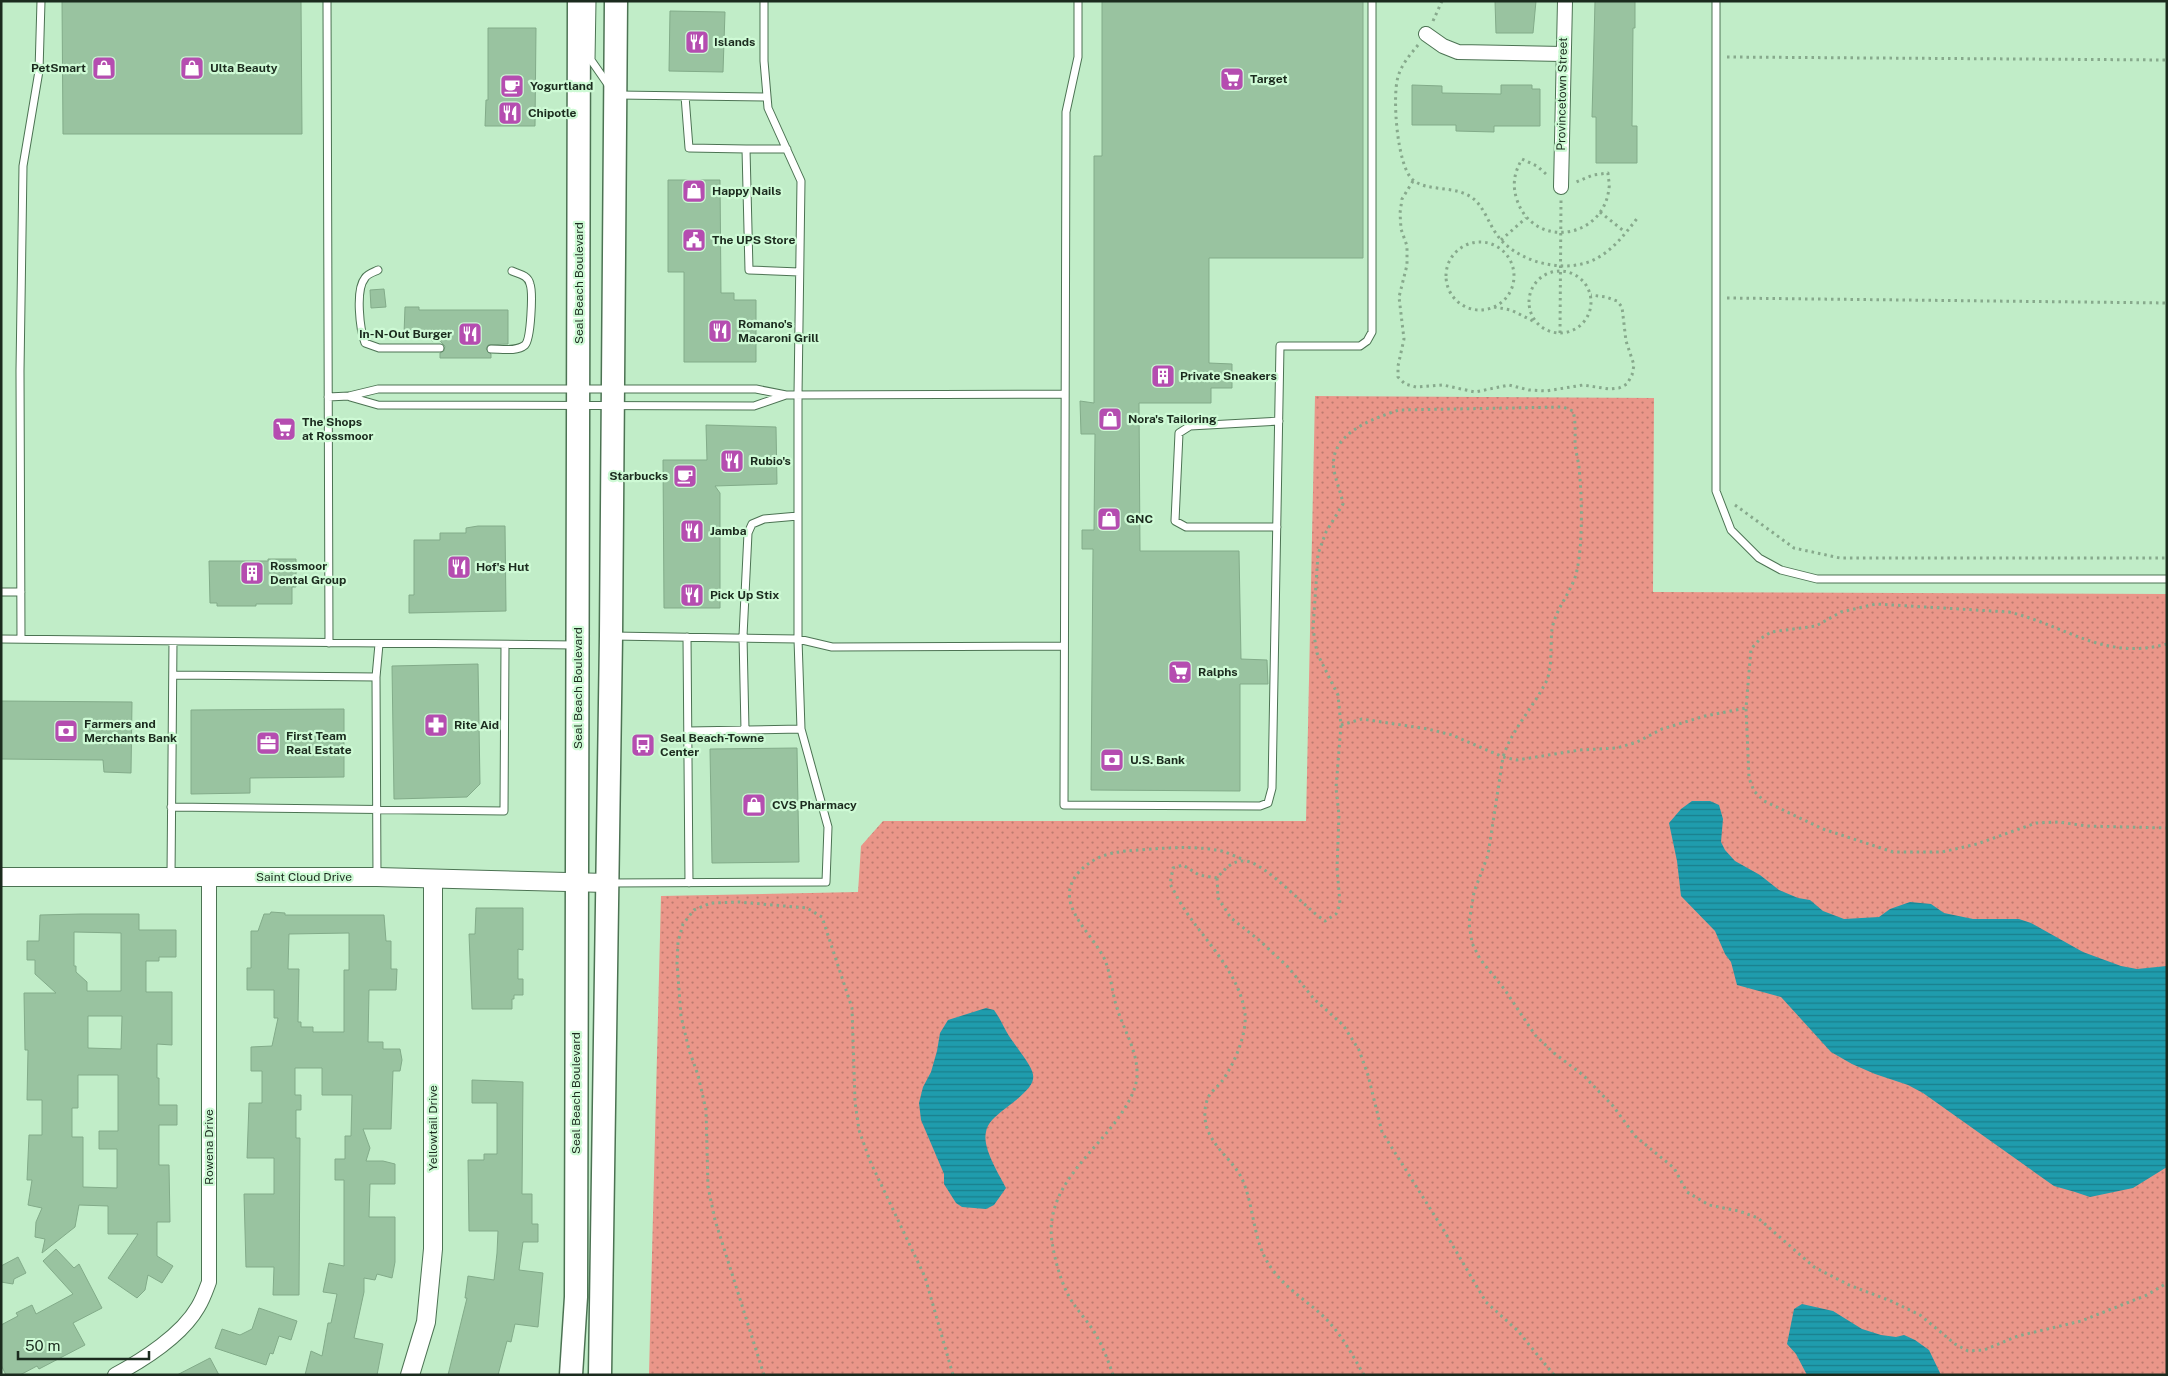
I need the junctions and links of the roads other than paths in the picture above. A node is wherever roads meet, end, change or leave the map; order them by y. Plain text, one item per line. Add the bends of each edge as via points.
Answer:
1 (41, 1) edge
2 (326, 1) edge
3 (579, 1) edge
4 (592, 1) edge
5 (616, 1) edge
6 (764, 1) edge
7 (1078, 1) edge
8 (1372, 1) edge
9 (1565, 1) edge
10 (1716, 1) edge
11 (1426, 34) road end
12 (1563, 54) junction
13 (615, 94) junction
14 (685, 96) junction
15 (767, 97) junction
16 (746, 149) junction
17 (786, 149) junction
18 (1561, 188) road end
19 (378, 270) dead end
20 (512, 271) dead end
21 (799, 272) junction
22 (440, 348) dead end
23 (491, 349) dead end
24 (1065, 394) junction
25 (786, 395) junction
26 (798, 395) junction
27 (349, 396) junction
28 (579, 396) junction
29 (612, 396) junction
30 (328, 397) junction
31 (1279, 421) junction
32 (798, 516) junction
33 (1277, 527) junction
34 (2167, 580) edge
35 (1, 592) edge
36 (21, 592) junction
37 (611, 636) junction
38 (743, 636) junction
39 (687, 637) junction
40 (798, 638) junction
41 (1, 639) edge
42 (21, 639) junction
43 (173, 641) junction
44 (329, 643) junction
45 (378, 644) junction
46 (504, 646) junction
47 (578, 646) junction
48 (1064, 646) junction
49 (173, 675) junction
50 (376, 677) junction
51 (744, 730) junction
52 (801, 730) junction
53 (688, 731) junction
54 (171, 807) junction
55 (377, 811) junction
56 (1, 877) edge
57 (171, 877) junction
58 (209, 877) junction
59 (377, 877) junction
60 (433, 879) junction
61 (577, 881) junction
62 (607, 883) junction
63 (689, 883) junction
64 (115, 1375) edge
65 (410, 1375) edge
66 (571, 1375) edge
67 (600, 1375) edge

1 - 36 lane via 38,71 23,166
2 - 30 lane
3 - 28 main road, Seal Beach Boulevard
4 - 13 lane via 591,60
5 - 13 main road
6 - 15 lane
7 - 24 lane via 1078,57 1066,112
8 - 31 lane via 1372,332 1360,346 1280,346
9 - 12 street, Provincetown Street
10 - 34 lane via 1716,491 1731,530 1759,558 1781,570 1818,579
11 - 12 street via 1458,52
12 - 18 street, Provincetown Street
13 - 14 lane
13 - 29 main road
14 - 15 lane
14 - 16 lane via 689,148
15 - 17 lane via 768,108
16 - 17 lane
16 - 21 lane via 749,270
17 - 21 lane via 801,181
19 - 22 lane via 365,277 360,287 360,331 365,343 379,348
20 - 23 lane via 525,276 530,284 530,334 526,344 518,349
21 - 26 lane
24 - 26 lane
24 - 48 lane
25 - 26 lane
25 - 29 lane via 756,389
25 - 29 lane via 754,406
26 - 32 lane
27 - 28 lane via 378,389
27 - 28 lane via 378,405
27 - 30 lane
28 - 29 lane
28 - 29 lane
28 - 47 main road, Seal Beach Boulevard
29 - 37 main road
30 - 44 lane
31 - 33 lane
31 - 33 lane via 1190,426 1179,433 1175,521 1186,527
32 - 38 lane via 764,519 752,524 748,533
32 - 40 lane
33 - 48 lane via 1272,788 1268,803 1260,806 1064,805
35 - 36 lane
36 - 42 lane
37 - 39 lane
37 - 62 main road
38 - 39 lane
38 - 40 lane
38 - 51 lane
39 - 53 lane
40 - 48 lane via 832,647
40 - 52 lane
41 - 42 lane
42 - 43 lane
43 - 44 lane
43 - 49 lane
44 - 45 lane
45 - 46 lane
45 - 50 lane
46 - 47 lane
46 - 55 lane via 504,811
47 - 61 main road, Seal Beach Boulevard
49 - 50 lane
49 - 54 lane
50 - 55 lane
51 - 52 lane
51 - 53 lane
52 - 63 lane via 828,827 826,882
53 - 63 lane
54 - 55 lane
54 - 57 lane
55 - 59 lane
56 - 57 street, Saint Cloud Drive
57 - 58 street, Saint Cloud Drive
58 - 59 street, Saint Cloud Drive
58 - 64 street, Rowena Drive via 209,1282 198,1308 182,1327 139,1362
59 - 60 street, Saint Cloud Drive
60 - 61 street, Saint Cloud Drive
60 - 65 street, Yellowtail Drive via 433,1249 426,1322
61 - 62 street, Saint Cloud Drive
61 - 66 main road, Seal Beach Boulevard via 576,1297
62 - 63 lane
62 - 67 main road

